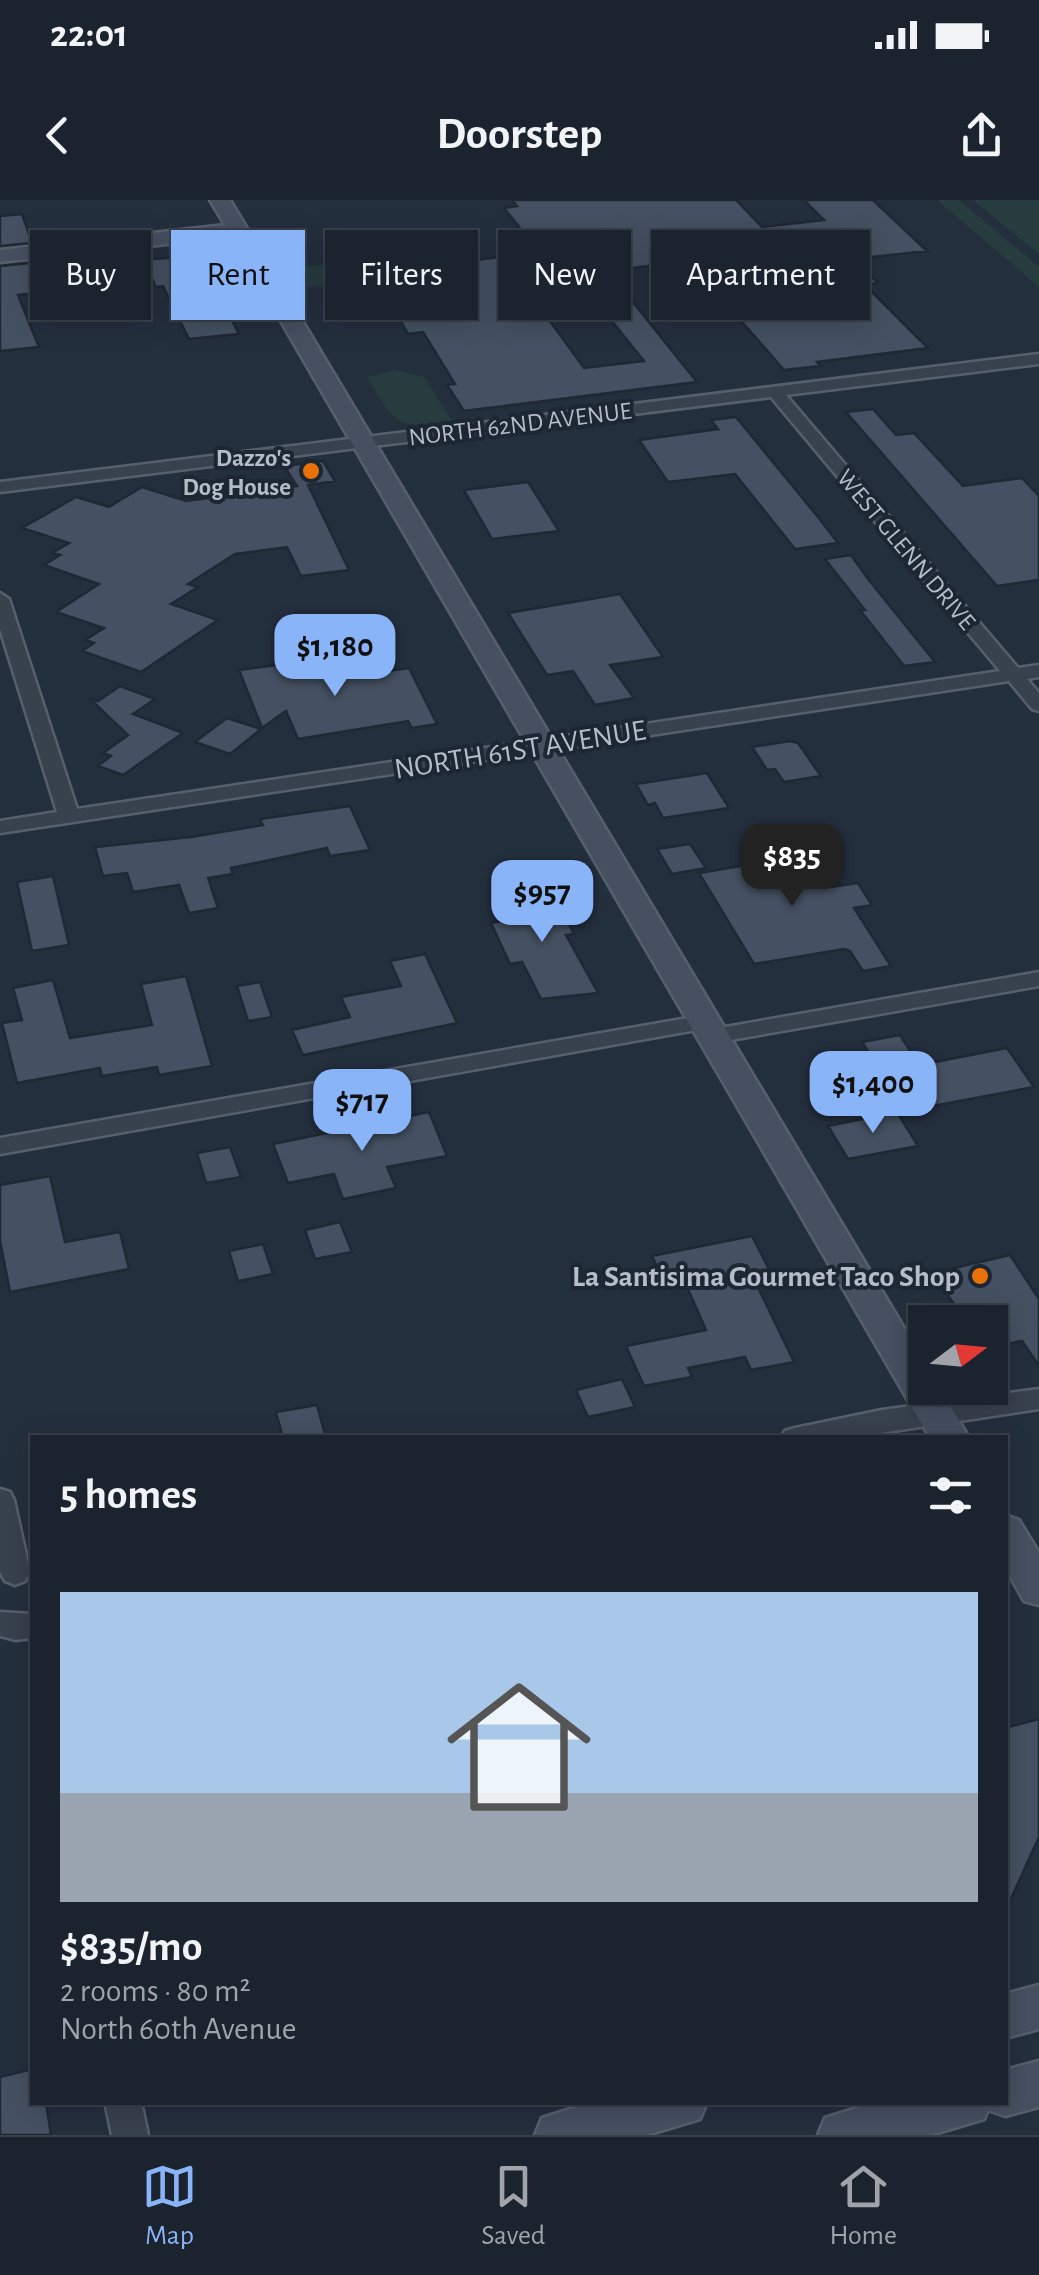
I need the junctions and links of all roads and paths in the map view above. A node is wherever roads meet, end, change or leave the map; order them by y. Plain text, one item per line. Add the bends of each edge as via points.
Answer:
1 (220, 200) edge
2 (238, 230) edge
3 (171, 237) edge
4 (0, 256) edge
5 (291, 320) edge
6 (1039, 359) edge
7 (775, 392) junction
8 (363, 443) junction
9 (0, 487) edge
10 (0, 598) edge
11 (1039, 671) edge
12 (1014, 675) junction
13 (1039, 705) edge
14 (542, 746) junction
15 (68, 817) junction
16 (0, 827) edge
17 (1039, 979) edge
18 (710, 1029) junction
19 (0, 1146) edge
20 (1039, 1399) edge
21 (942, 1426) edge
22 (810, 1435) edge
23 (0, 1500) edge
24 (1008, 1537) edge
25 (16, 1575) edge
26 (1039, 1589) edge
27 (1039, 2007) edge
28 (1008, 2015) edge
29 (1039, 2084) edge
30 (1039, 2094) edge
31 (1008, 2095) edge
32 (1008, 2096) edge
33 (124, 2105) edge
34 (671, 2105) edge
35 (961, 2105) edge
36 (130, 2135) edge
37 (560, 2135) edge
38 (843, 2135) edge

1 - 2 main road
3 - 4 main road
5 - 8 main road
6 - 7 street, NORTH 62ND AVENUE
7 - 8 street, NORTH 62ND AVENUE
7 - 12 street, WEST GLENN DRIVE
8 - 9 street, NORTH 62ND AVENUE
8 - 14 main road
10 - 15 street
11 - 12 street, NORTH 61ST AVENUE
12 - 13 street, WEST GLENN DRIVE
12 - 14 street, NORTH 61ST AVENUE
14 - 15 street, NORTH 61ST AVENUE
14 - 18 main road
15 - 16 street, NORTH 61ST AVENUE
17 - 18 street
18 - 19 street
18 - 21 main road
20 - 21 street
21 - 22 street via 882,1420
23 - 25 street
24 - 26 main road
27 - 28 main road
29 - 31 main road
30 - 32 main road
33 - 36 street
34 - 37 main road
35 - 38 main road

